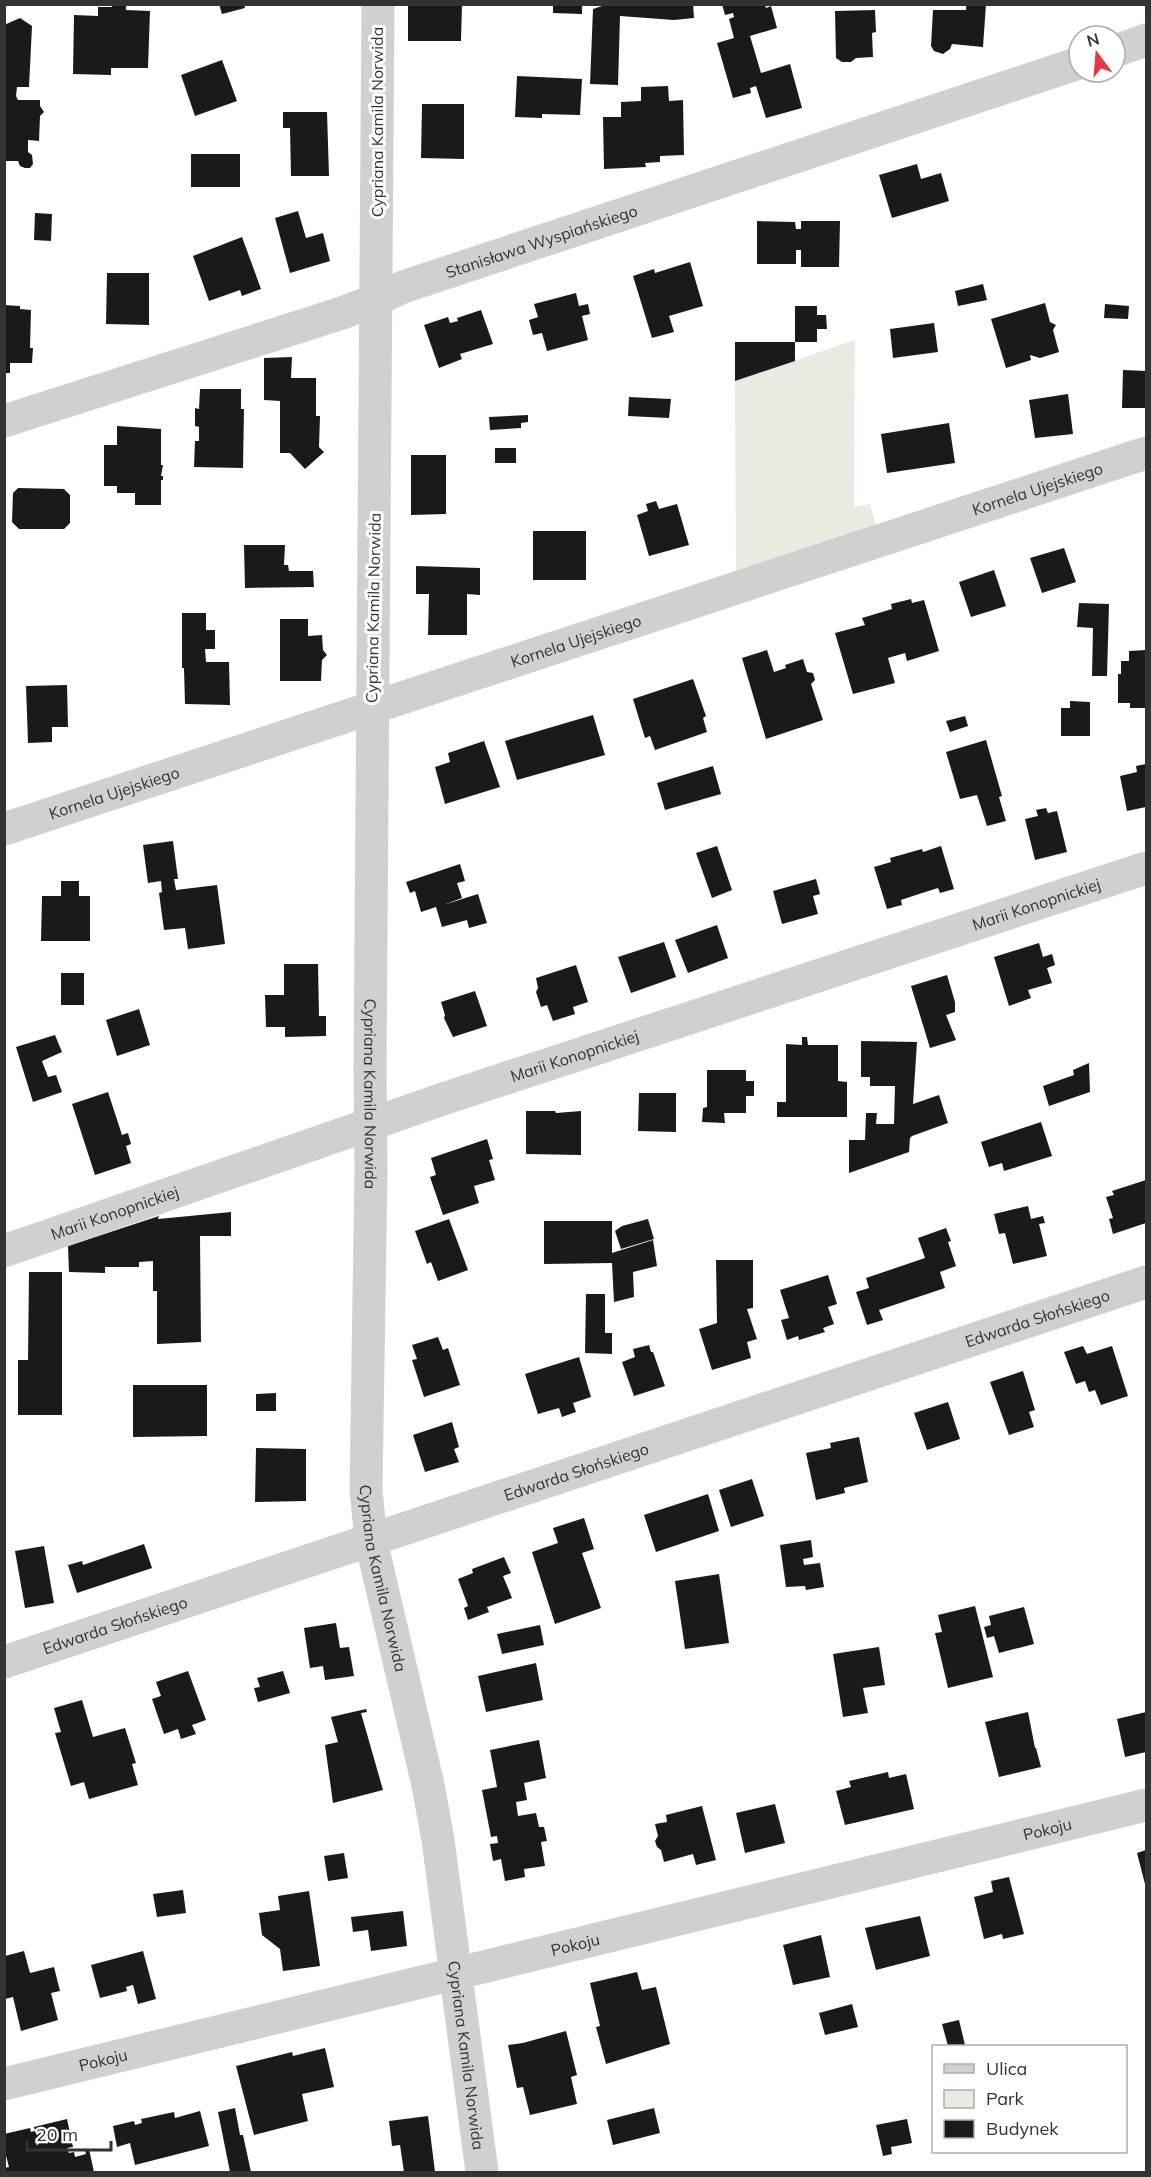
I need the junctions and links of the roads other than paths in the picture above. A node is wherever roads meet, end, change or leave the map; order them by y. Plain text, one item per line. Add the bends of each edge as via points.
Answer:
1 (378, 4) edge
2 (1146, 40) edge
3 (1127, 47) edge
4 (1067, 67) edge
5 (376, 300) junction
6 (4, 421) edge
7 (1146, 453) edge
8 (372, 708) junction
9 (4, 829) edge
10 (1146, 868) edge
11 (370, 1124) junction
12 (4, 1251) edge
13 (1146, 1282) edge
14 (371, 1541) junction
15 (4, 1662) edge
16 (1146, 1805) edge
17 (456, 1973) junction
18 (4, 2084) edge
19 (482, 2172) edge

1 - 5 street, Cypriana Kamila Norwida
2 - 3 street
4 - 5 street, Stanisława Wyspiańskiego via 403,287
5 - 6 street, Stanisława Wyspiańskiego
5 - 8 street, Cypriana Kamila Norwida
7 - 8 street, Kornela Ujejskiego
8 - 9 street, Kornela Ujejskiego
8 - 11 street, Cypriana Kamila Norwida
10 - 11 street, Marii Konopnickiej
11 - 12 street, Marii Konopnickiej
11 - 14 street, Cypriana Kamila Norwida via 366,1490
13 - 14 street, Edwarda Słońskiego
14 - 15 street, Edwarda Słońskiego
14 - 17 street, Cypriana Kamila Norwida via 435,1819
16 - 17 street, Pokoju
17 - 18 street, Pokoju
17 - 19 street, Cypriana Kamila Norwida

